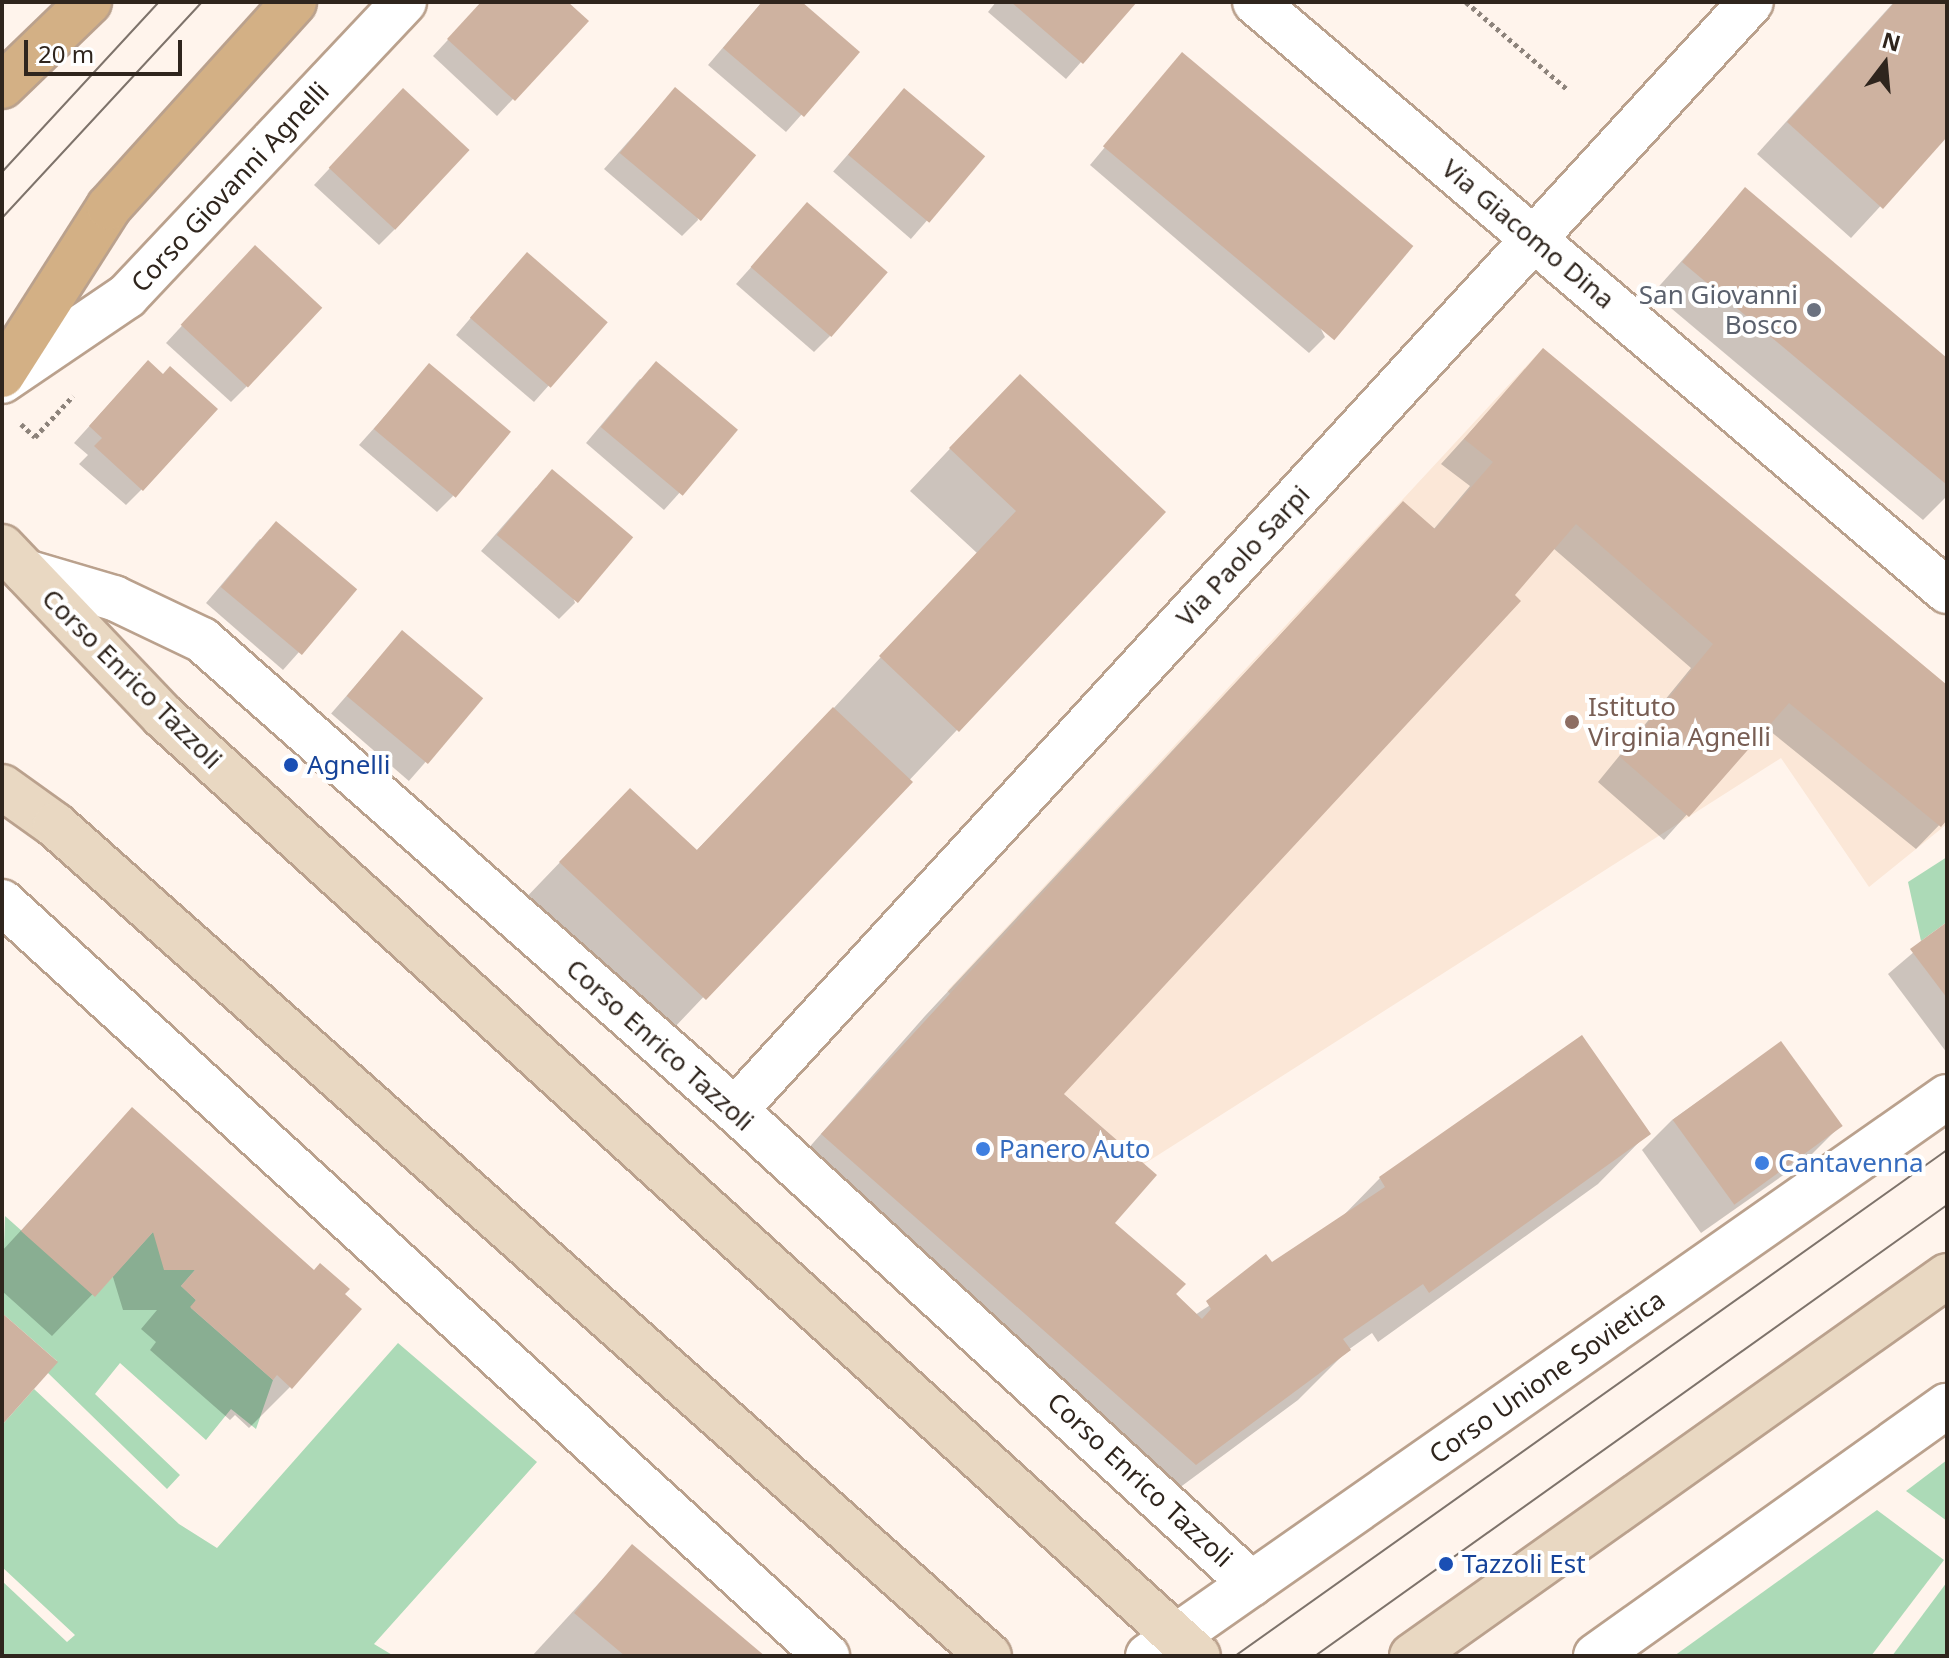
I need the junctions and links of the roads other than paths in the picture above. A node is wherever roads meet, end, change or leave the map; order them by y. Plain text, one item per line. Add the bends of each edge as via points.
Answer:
1 (89, 2) edge
2 (294, 2) edge
3 (404, 2) edge
4 (1255, 2) edge
5 (1751, 2) edge
6 (2, 86) edge
7 (1534, 239) junction
8 (2, 378) edge
9 (14, 559) edge
10 (1947, 591) edge
11 (2, 787) edge
12 (2, 902) edge
13 (1947, 1097) edge
14 (735, 1110) junction
15 (1947, 1276) edge
16 (1947, 1406) edge
17 (1252, 1584) junction
18 (1173, 1650) edge
19 (827, 1656) edge
20 (989, 1656) edge
21 (1412, 1656) edge
22 (1596, 1656) edge

1 - 6 main road
2 - 8 main road, Corso Giovanni Agnelli via 109,207
3 - 8 street, Corso Giovanni Agnelli via 127,296
4 - 7 street, Via Giacomo Dina
5 - 7 street, Via Paolo Sarpi
7 - 10 street, Via Giacomo Dina
7 - 14 street, Via Paolo Sarpi
9 - 14 street, Corso Enrico Tazzoli via 202,640
9 - 18 street, Corso Enrico Tazzoli via 163,716
11 - 20 street via 55,825
12 - 19 street
13 - 17 street, Corso Unione Sovietica
14 - 17 street, Corso Enrico Tazzoli
15 - 21 street
16 - 22 street
17 - 18 street, Corso Unione Sovietica

